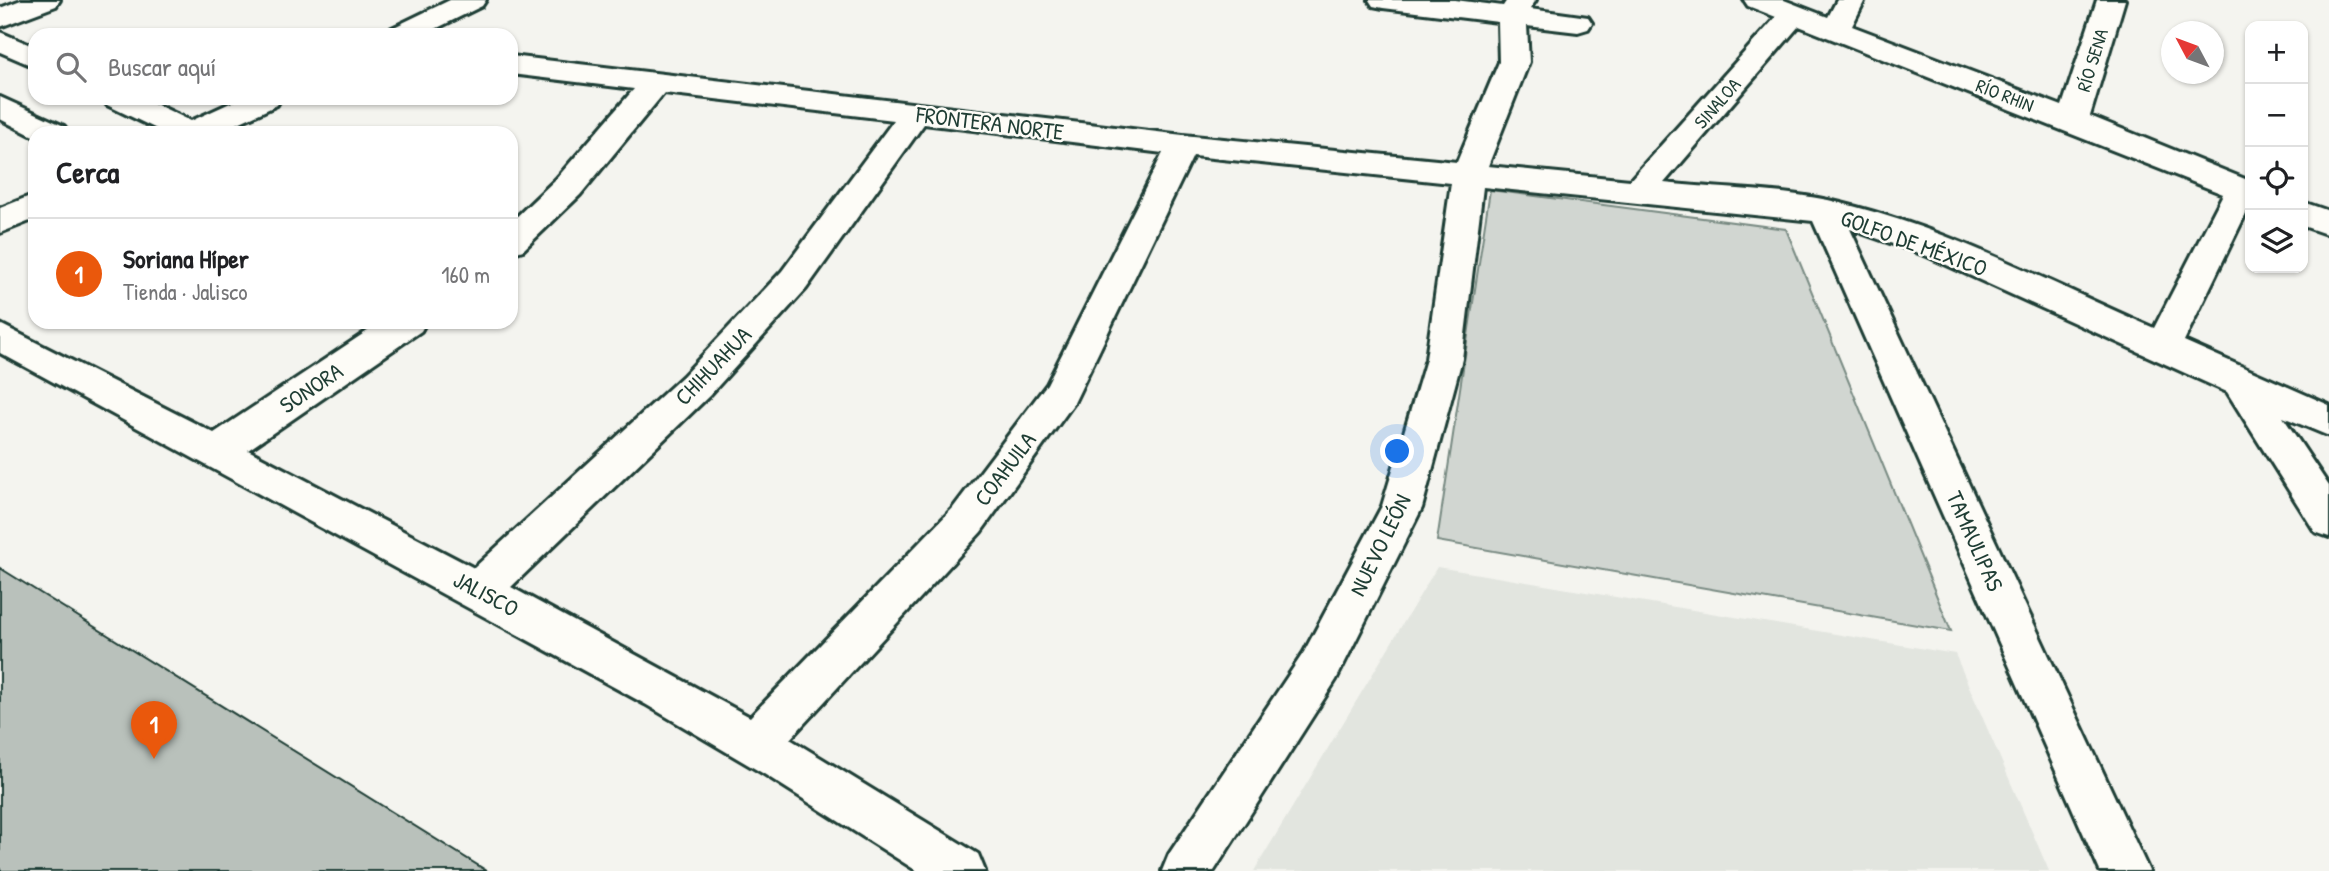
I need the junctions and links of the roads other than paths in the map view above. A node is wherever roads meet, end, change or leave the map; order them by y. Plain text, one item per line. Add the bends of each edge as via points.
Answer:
1 (46, 0) edge
2 (472, 0) edge
3 (1383, 0) edge
4 (1758, 0) edge
5 (1851, 0) edge
6 (2111, 0) edge
7 (1517, 6) edge
8 (1587, 11) edge
9 (1794, 14) junction
10 (0, 18) edge
11 (414, 28) edge
12 (1835, 31) junction
13 (0, 41) edge
14 (28, 55) edge
15 (1514, 62) junction
16 (518, 66) edge
17 (655, 84) junction
18 (132, 105) edge
19 (251, 105) edge
20 (0, 107) edge
21 (915, 114) junction
22 (2073, 121) junction
23 (39, 126) edge
24 (176, 126) edge
25 (206, 126) edge
26 (1183, 145) junction
27 (1469, 172) junction
28 (1639, 191) junction
29 (2245, 191) edge
30 (2245, 193) edge
31 (28, 208) edge
32 (1825, 211) junction
33 (2308, 216) edge
34 (0, 222) edge
35 (2329, 224) edge
36 (518, 235) edge
37 (398, 329) edge
38 (0, 337) edge
39 (2164, 347) junction
40 (2239, 380) junction
41 (2329, 421) edge
42 (214, 453) junction
43 (2329, 520) edge
44 (479, 590) junction
45 (755, 744) junction
46 (961, 871) edge
47 (1186, 871) edge
48 (2125, 871) edge

1 - 10 street
2 - 11 street
3 - 7 street
4 - 9 street, RÍO RHIN
5 - 12 street
6 - 22 street, RÍO SENA
7 - 8 street
7 - 15 street, NUEVO LEÓN
8 - 15 street
9 - 12 street, RÍO RHIN
9 - 28 street, SINALOA
12 - 22 street, RÍO RHIN
13 - 14 street
15 - 27 street, NUEVO LEÓN
16 - 17 street, FRONTERA NORTE
17 - 21 street, FRONTERA NORTE
17 - 36 street via 568,187
18 - 24 street
19 - 25 street
20 - 23 street
21 - 26 street, FRONTERA NORTE
21 - 44 street, CHIHUAHUA via 794,280 696,386
22 - 29 street, RÍO RHIN
26 - 27 street, FRONTERA NORTE
26 - 45 street, COAHUILA via 1061,393 967,520
27 - 28 street, GOLFO DE MÉXICO
27 - 47 street, NUEVO LEÓN via 1444,359 1402,508 1320,666
28 - 32 street, GOLFO DE MÉXICO
30 - 39 street
31 - 34 street
32 - 39 street, GOLFO DE MÉXICO via 1938,248
32 - 48 street, TAMAULIPAS
33 - 35 street
37 - 42 street, SONORA
38 - 42 street, JALISCO
39 - 40 street, GOLFO DE MÉXICO
40 - 41 street, GOLFO DE MÉXICO
40 - 43 street
42 - 44 street, JALISCO
44 - 45 street, JALISCO
45 - 46 street, JALISCO

